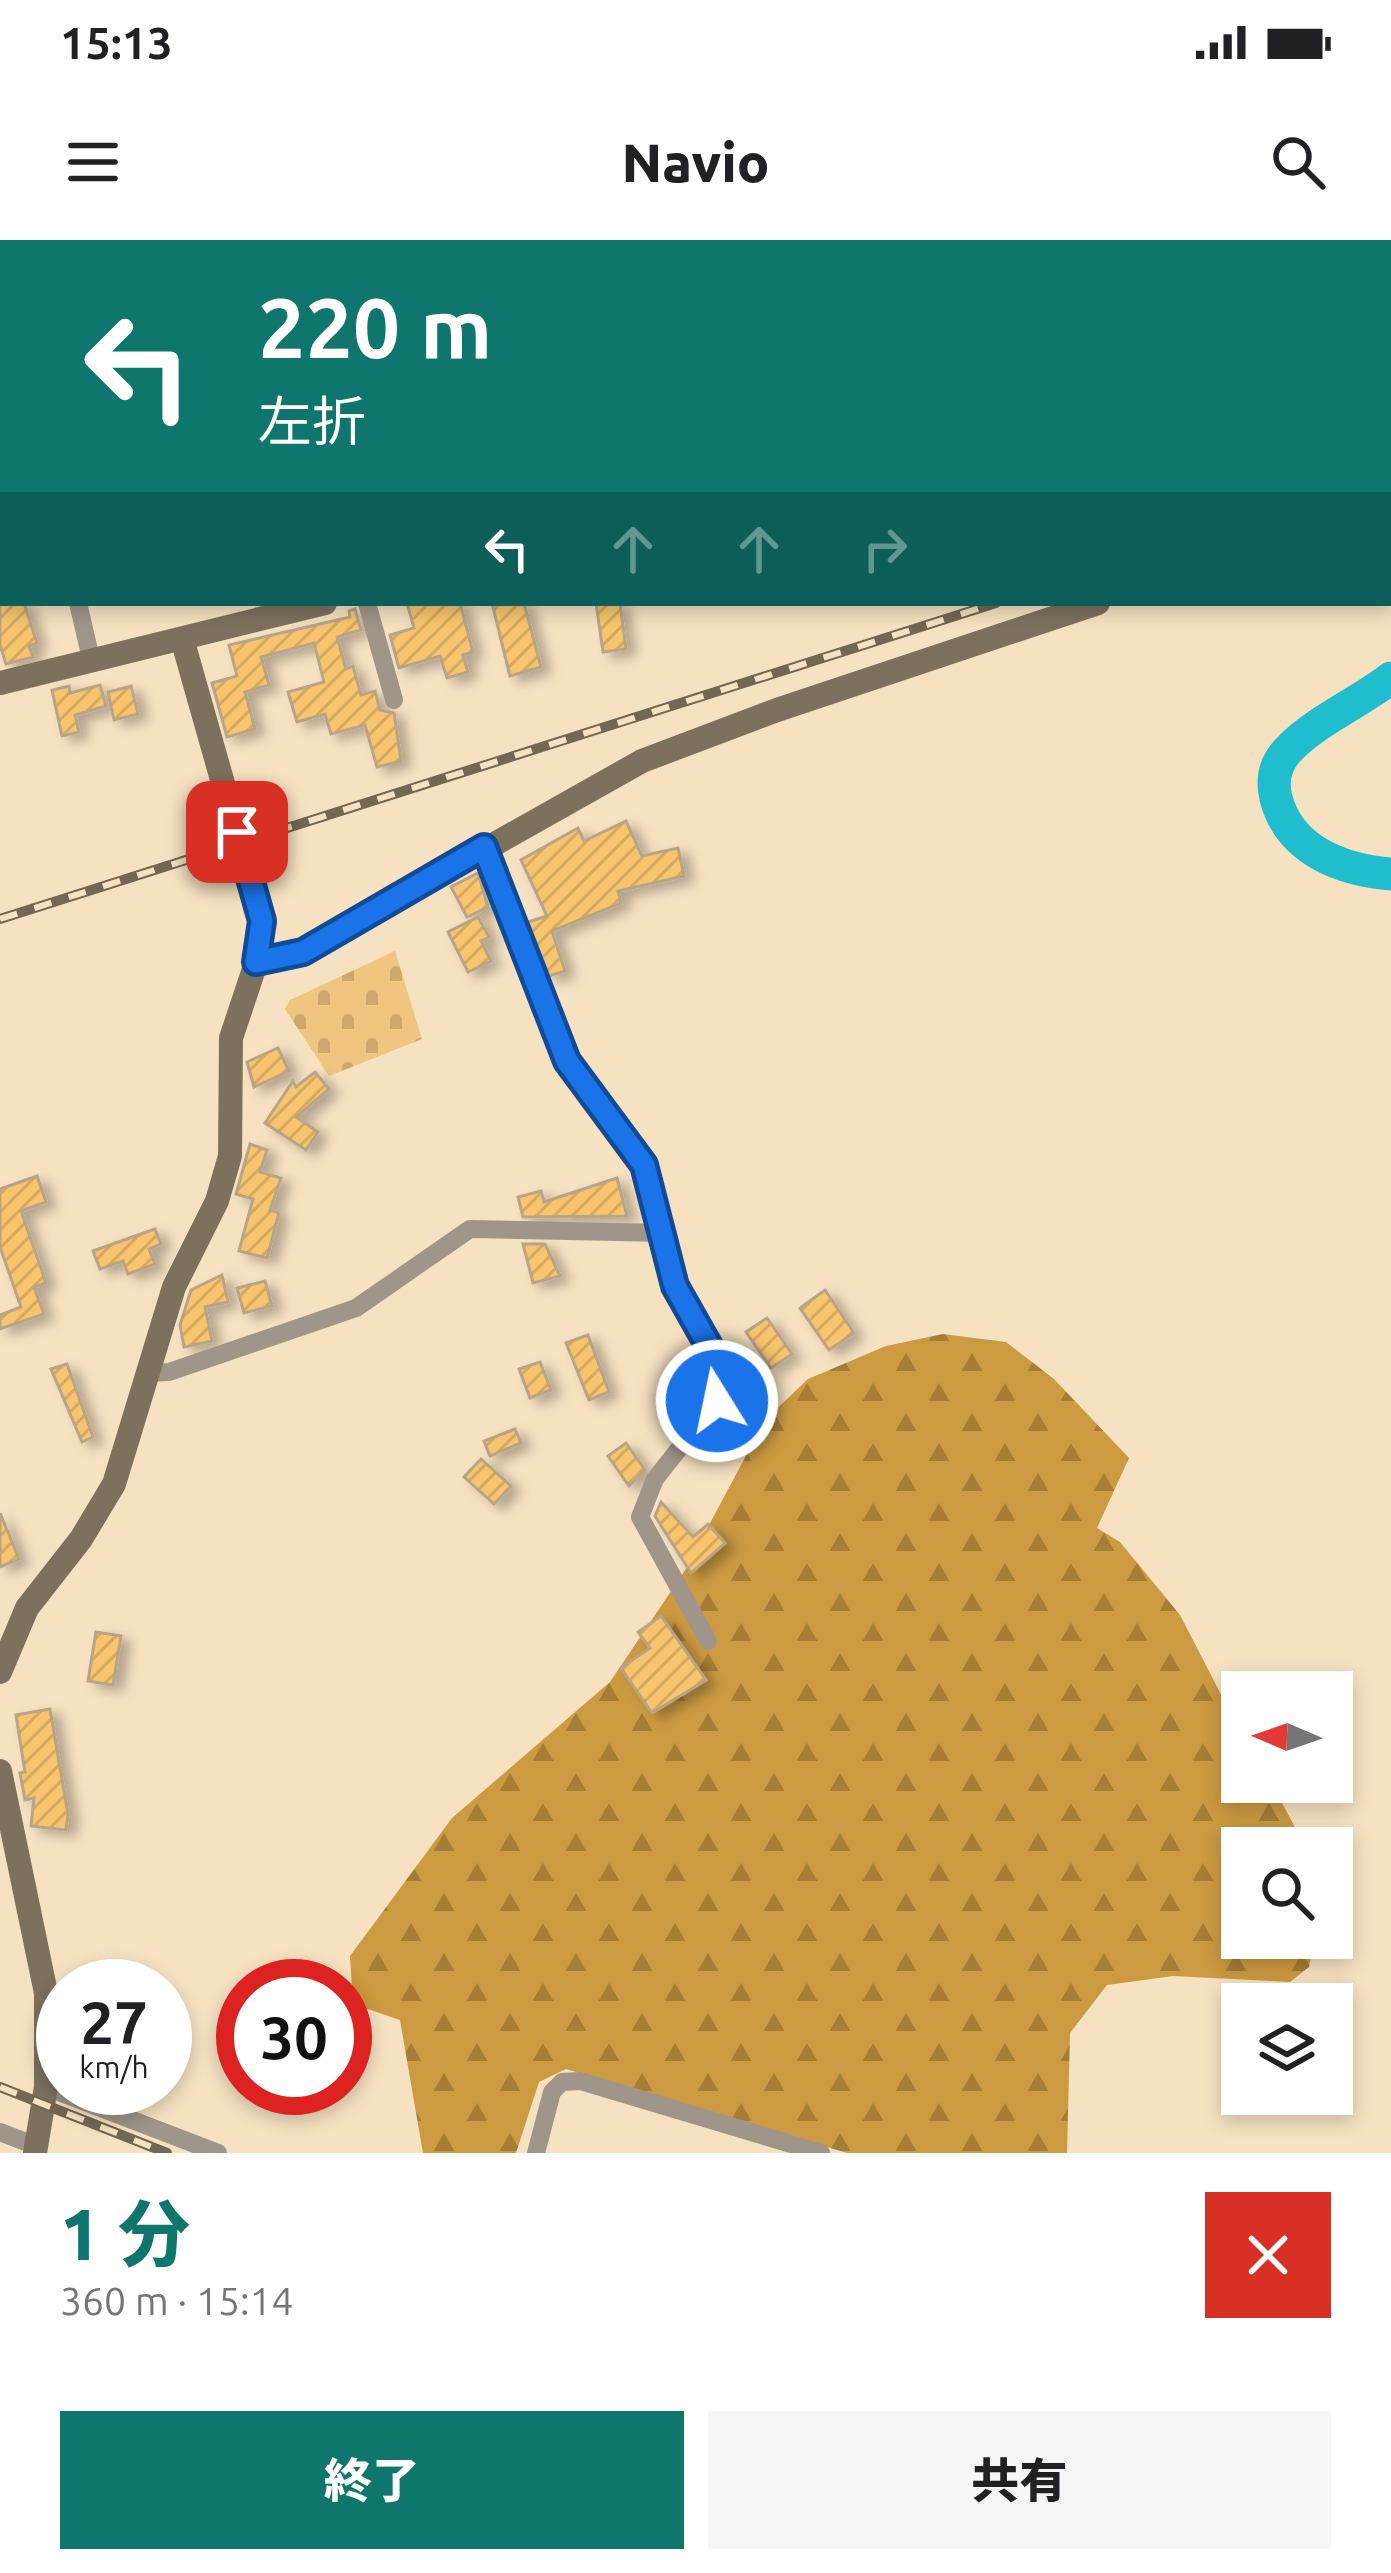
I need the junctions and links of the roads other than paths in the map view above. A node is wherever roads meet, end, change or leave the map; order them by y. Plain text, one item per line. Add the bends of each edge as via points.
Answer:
1 (79, 606) edge
2 (314, 606) edge
3 (369, 606) edge
4 (1089, 606) edge
5 (183, 642) junction
6 (92, 663) junction
7 (0, 683) edge
8 (394, 700) dead end
9 (484, 847) junction
10 (256, 962) junction
11 (664, 1233) junction
12 (146, 1373) junction
13 (708, 1640) dead end
14 (0, 1672) edge
15 (0, 1772) edge
16 (39, 1959) edge
17 (41, 2115) edge
18 (119, 2115) edge
19 (0, 2132) edge
20 (35, 2149) edge
21 (218, 2153) edge
22 (536, 2153) edge
23 (820, 2153) edge

1 - 6 street
2 - 5 street
3 - 8 street
4 - 9 street via 642,761
5 - 6 street
5 - 10 street via 262,921
6 - 7 street
9 - 10 street via 303,952
9 - 11 street via 567,1061 644,1165
10 - 12 street via 231,1038 224,1181 174,1287
11 - 12 street via 470,1229 356,1308
11 - 13 street via 675,1286 718,1362 721,1386 703,1424 640,1503 640,1517
12 - 14 street via 114,1484 27,1608
15 - 16 street
17 - 20 street
18 - 21 street
19 - 20 street
22 - 23 street via 552,2092 580,2080

